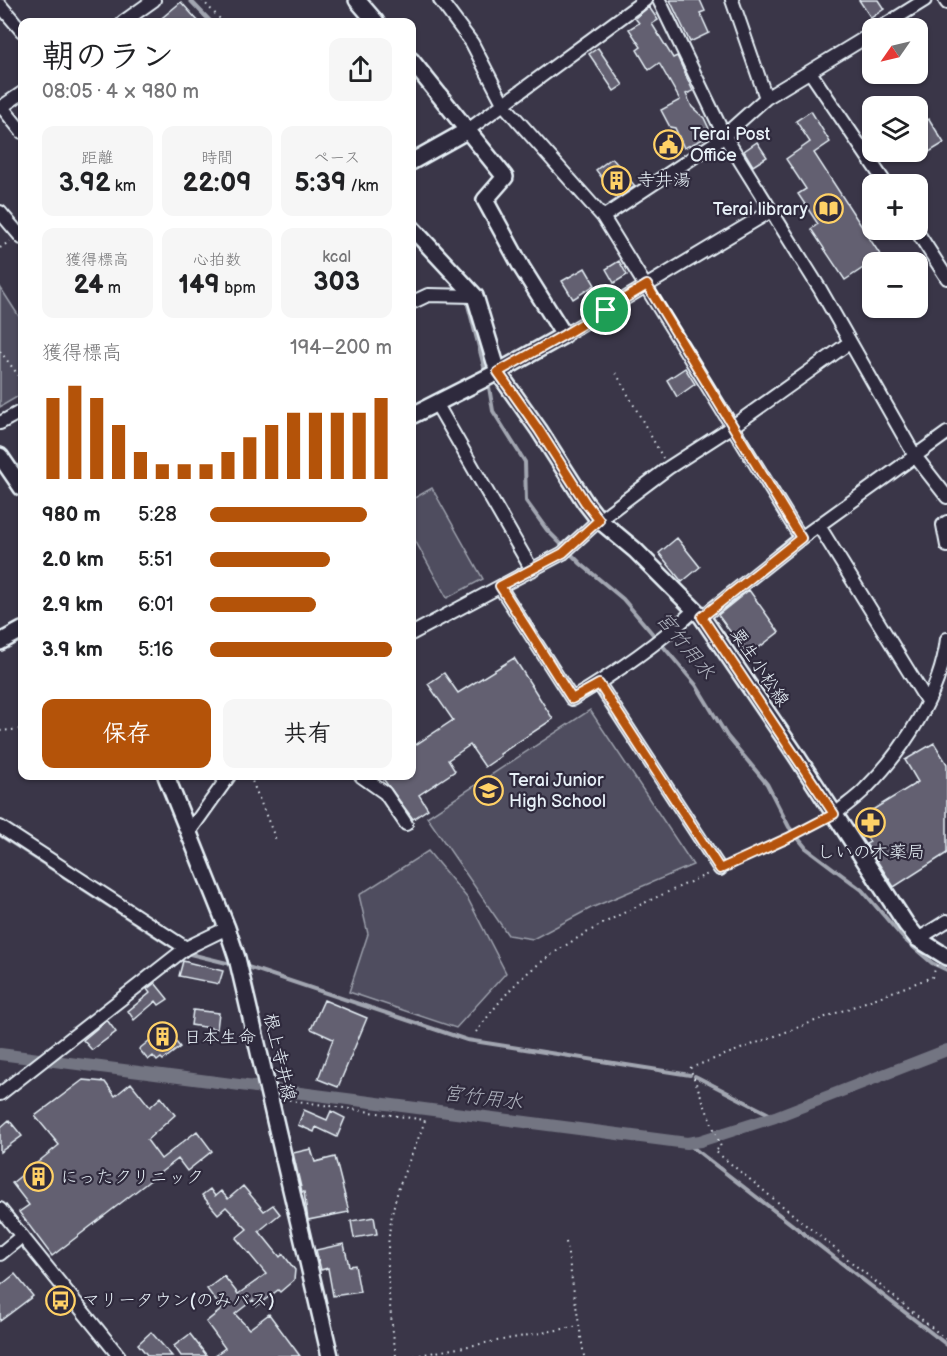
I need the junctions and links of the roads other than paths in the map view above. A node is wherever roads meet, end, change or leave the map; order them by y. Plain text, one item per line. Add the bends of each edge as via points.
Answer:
1 (154, 0) edge
2 (357, 0) edge
3 (440, 0) edge
4 (645, 0) edge
5 (659, 0) edge
6 (732, 0) edge
7 (926, 0) edge
8 (0, 5) edge
9 (129, 18) edge
10 (373, 18) edge
11 (896, 18) edge
12 (18, 26) edge
13 (862, 40) edge
14 (416, 66) edge
15 (810, 72) junction
16 (18, 96) edge
17 (766, 98) junction
18 (504, 105) junction
19 (1, 108) edge
20 (18, 127) edge
21 (468, 130) junction
22 (724, 135) junction
23 (416, 159) edge
24 (879, 174) edge
25 (771, 211) junction
26 (0, 212) edge
27 (603, 217) junction
28 (18, 231) edge
29 (416, 232) edge
30 (922, 240) edge
31 (947, 278) edge
32 (647, 285) junction
33 (475, 296) junction
34 (416, 301) edge
35 (564, 335) junction
36 (849, 342) junction
37 (490, 375) junction
38 (436, 403) junction
39 (18, 413) edge
40 (416, 413) edge
41 (0, 423) edge
42 (733, 426) junction
43 (947, 433) edge
44 (0, 456) edge
45 (915, 456) junction
46 (18, 482) edge
47 (947, 497) edge
48 (599, 520) junction
49 (947, 522) edge
50 (819, 526) junction
51 (801, 538) junction
52 (947, 546) edge
53 (532, 570) junction
54 (500, 586) junction
55 (699, 614) junction
56 (416, 630) edge
57 (18, 632) edge
58 (947, 639) edge
59 (0, 642) edge
60 (599, 684) junction
61 (927, 701) junction
62 (168, 780) edge
63 (226, 780) edge
64 (367, 780) edge
65 (834, 814) junction
66 (406, 824) dead end
67 (0, 827) edge
68 (189, 832) junction
69 (720, 869) road end
70 (947, 921) edge
71 (227, 928) junction
72 (918, 939) junction
73 (186, 948) junction
74 (947, 957) edge
75 (0, 1094) edge
76 (0, 1209) edge
77 (22, 1236) junction
78 (0, 1254) edge
79 (118, 1356) edge
80 (330, 1356) edge

1 - 9 street
2 - 10 main road
3 - 18 street via 472,43
4 - 18 street
5 - 22 street
6 - 17 street
7 - 11 street
8 - 12 street
13 - 15 street
14 - 21 main road
15 - 17 street
15 - 24 street
16 - 19 street
17 - 22 street
18 - 21 street
18 - 27 street
19 - 20 street
21 - 23 main road
21 - 35 main road via 505,177 485,200
22 - 25 street
22 - 27 street
25 - 32 street
25 - 36 street
26 - 28 street
27 - 32 street
29 - 33 main road
30 - 31 street
32 - 35 street
32 - 42 street
33 - 34 street via 428,296
33 - 37 main road, 粟生小松線
35 - 37 main road
36 - 42 street
36 - 45 street
37 - 38 main road
37 - 48 main road, 粟生小松線 via 539,430
38 - 40 main road
38 - 53 street
39 - 41 street
42 - 48 street
42 - 51 street
43 - 45 street
44 - 46 main road
45 - 47 street
45 - 50 street
48 - 53 street via 567,549
48 - 55 main road, 粟生小松線
49 - 52 street via 943,525
50 - 51 street
50 - 61 street
51 - 55 street
53 - 54 street
54 - 56 street
54 - 60 street via 572,699
55 - 60 street
55 - 65 main road, 粟生小松線
57 - 59 main road
58 - 61 street
60 - 69 street
61 - 65 street via 892,758 865,789
62 - 68 main road, 根上寺井線
63 - 68 street
64 - 66 street via 385,793
65 - 72 main road, 粟生小松線
67 - 73 street
68 - 71 main road, 根上寺井線
70 - 72 street
71 - 73 street
71 - 80 main road, 根上寺井線
72 - 74 main road, 粟生小松線
73 - 75 street
76 - 77 street
77 - 78 street
77 - 79 street

